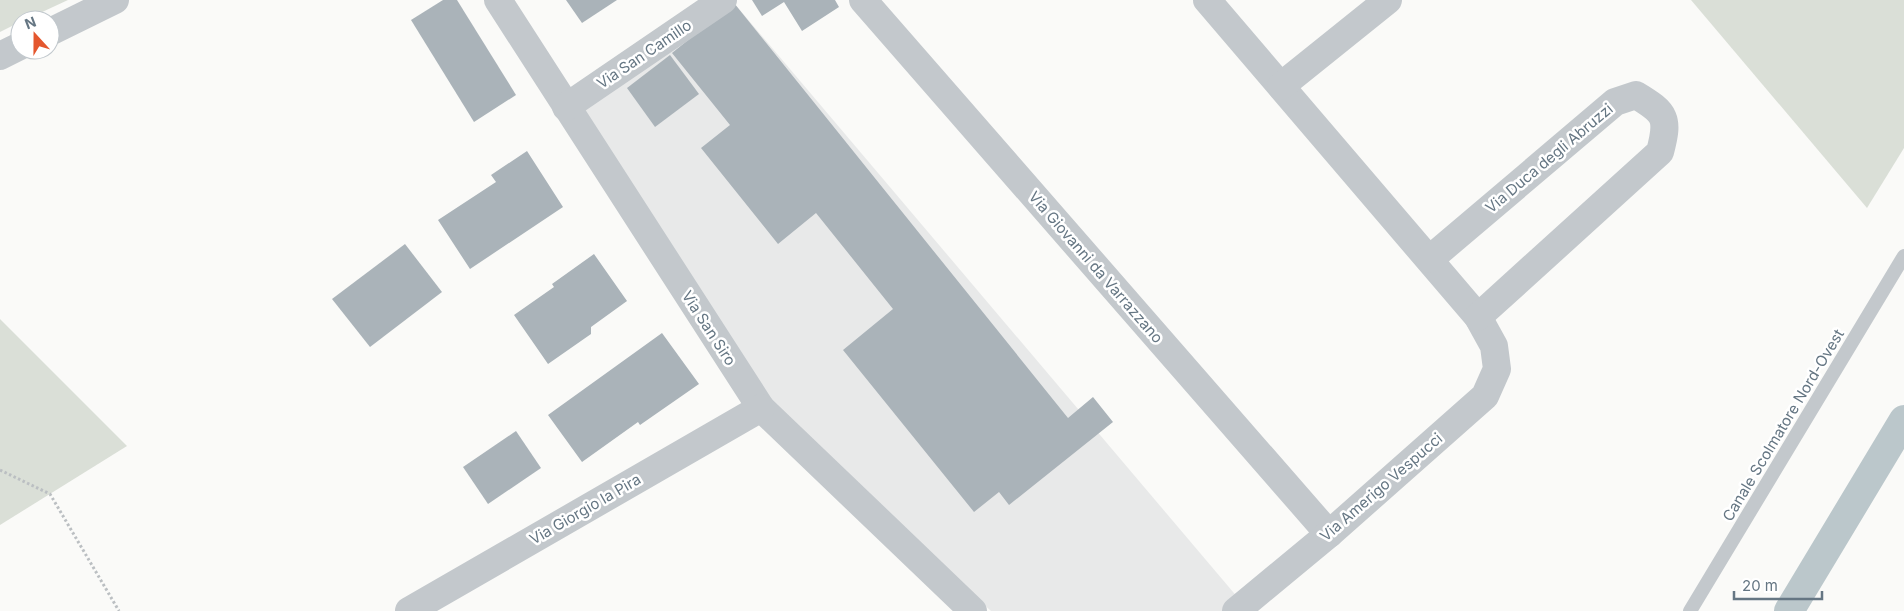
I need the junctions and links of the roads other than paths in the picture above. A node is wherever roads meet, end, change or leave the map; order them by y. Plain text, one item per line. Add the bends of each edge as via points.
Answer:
1 (115, 0) edge
2 (498, 0) edge
3 (723, 0) edge
4 (863, 0) edge
5 (1207, 0) edge
6 (1388, 0) edge
7 (60, 27) edge
8 (1281, 86) junction
9 (566, 108) junction
10 (1904, 256) edge
11 (1430, 259) junction
12 (1478, 316) junction
13 (761, 408) junction
14 (1329, 534) junction
15 (409, 611) edge
16 (973, 611) edge
17 (1236, 611) edge
18 (1690, 611) edge

1 - 7 street
2 - 9 street, Via San Siro
3 - 9 street, Via San Camillo
4 - 14 street, Via Giovanni da Varrazzano
5 - 8 street
6 - 8 street
8 - 11 street
9 - 13 street, Via San Siro
10 - 18 lane, Canale Scolmatore Nord-Ovest
11 - 12 street
11 - 12 street, Via Duca degli Abruzzi via 1615,102 1636,95 1657,107 1666,128 1660,152
12 - 14 street, Via Amerigo Vespucci via 1494,346 1497,369 1485,396
13 - 15 street, Via Giorgio la Pira
13 - 16 street, Via San Siro
14 - 17 street, Via Amerigo Vespucci

